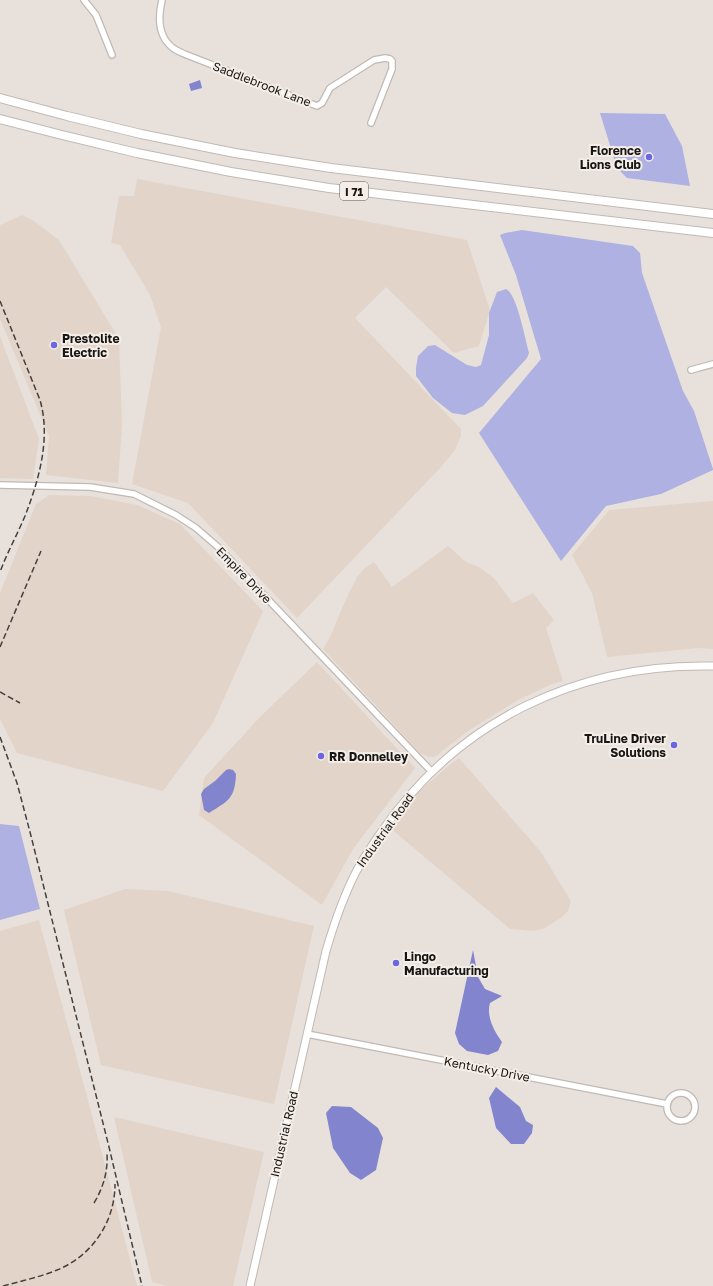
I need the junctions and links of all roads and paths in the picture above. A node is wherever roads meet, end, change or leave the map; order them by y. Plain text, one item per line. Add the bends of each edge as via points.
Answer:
1 (84, 0) edge
2 (162, 0) edge
3 (112, 55) dead end
4 (0, 98) edge
5 (0, 119) edge
6 (371, 123) dead end
7 (713, 212) edge
8 (713, 233) edge
9 (713, 364) edge
10 (691, 370) dead end
11 (0, 485) edge
12 (713, 666) edge
13 (431, 771) junction
14 (307, 1034) junction
15 (667, 1104) junction
16 (250, 1286) edge

1 - 3 street via 96,15
2 - 6 street, Saddlebrook Lane via 159,20 161,30 174,48 317,106 322,103 330,88 374,60 390,59 392,69
4 - 7 highway, I 71 via 142,134 235,153 332,168
5 - 8 highway, I 71 via 137,153 336,189
9 - 10 street
11 - 13 street, Empire Drive via 90,487 134,494 176,515 218,547
12 - 13 main road, Industrial Road via 624,673 549,695 488,726
13 - 14 main road, Industrial Road via 388,822 347,889 326,951
14 - 15 street, Kentucky Drive
14 - 16 main road, Industrial Road
15 - 15 street via 668,1114 676,1121 688,1120 695,1113 693,1098 685,1093 674,1095

